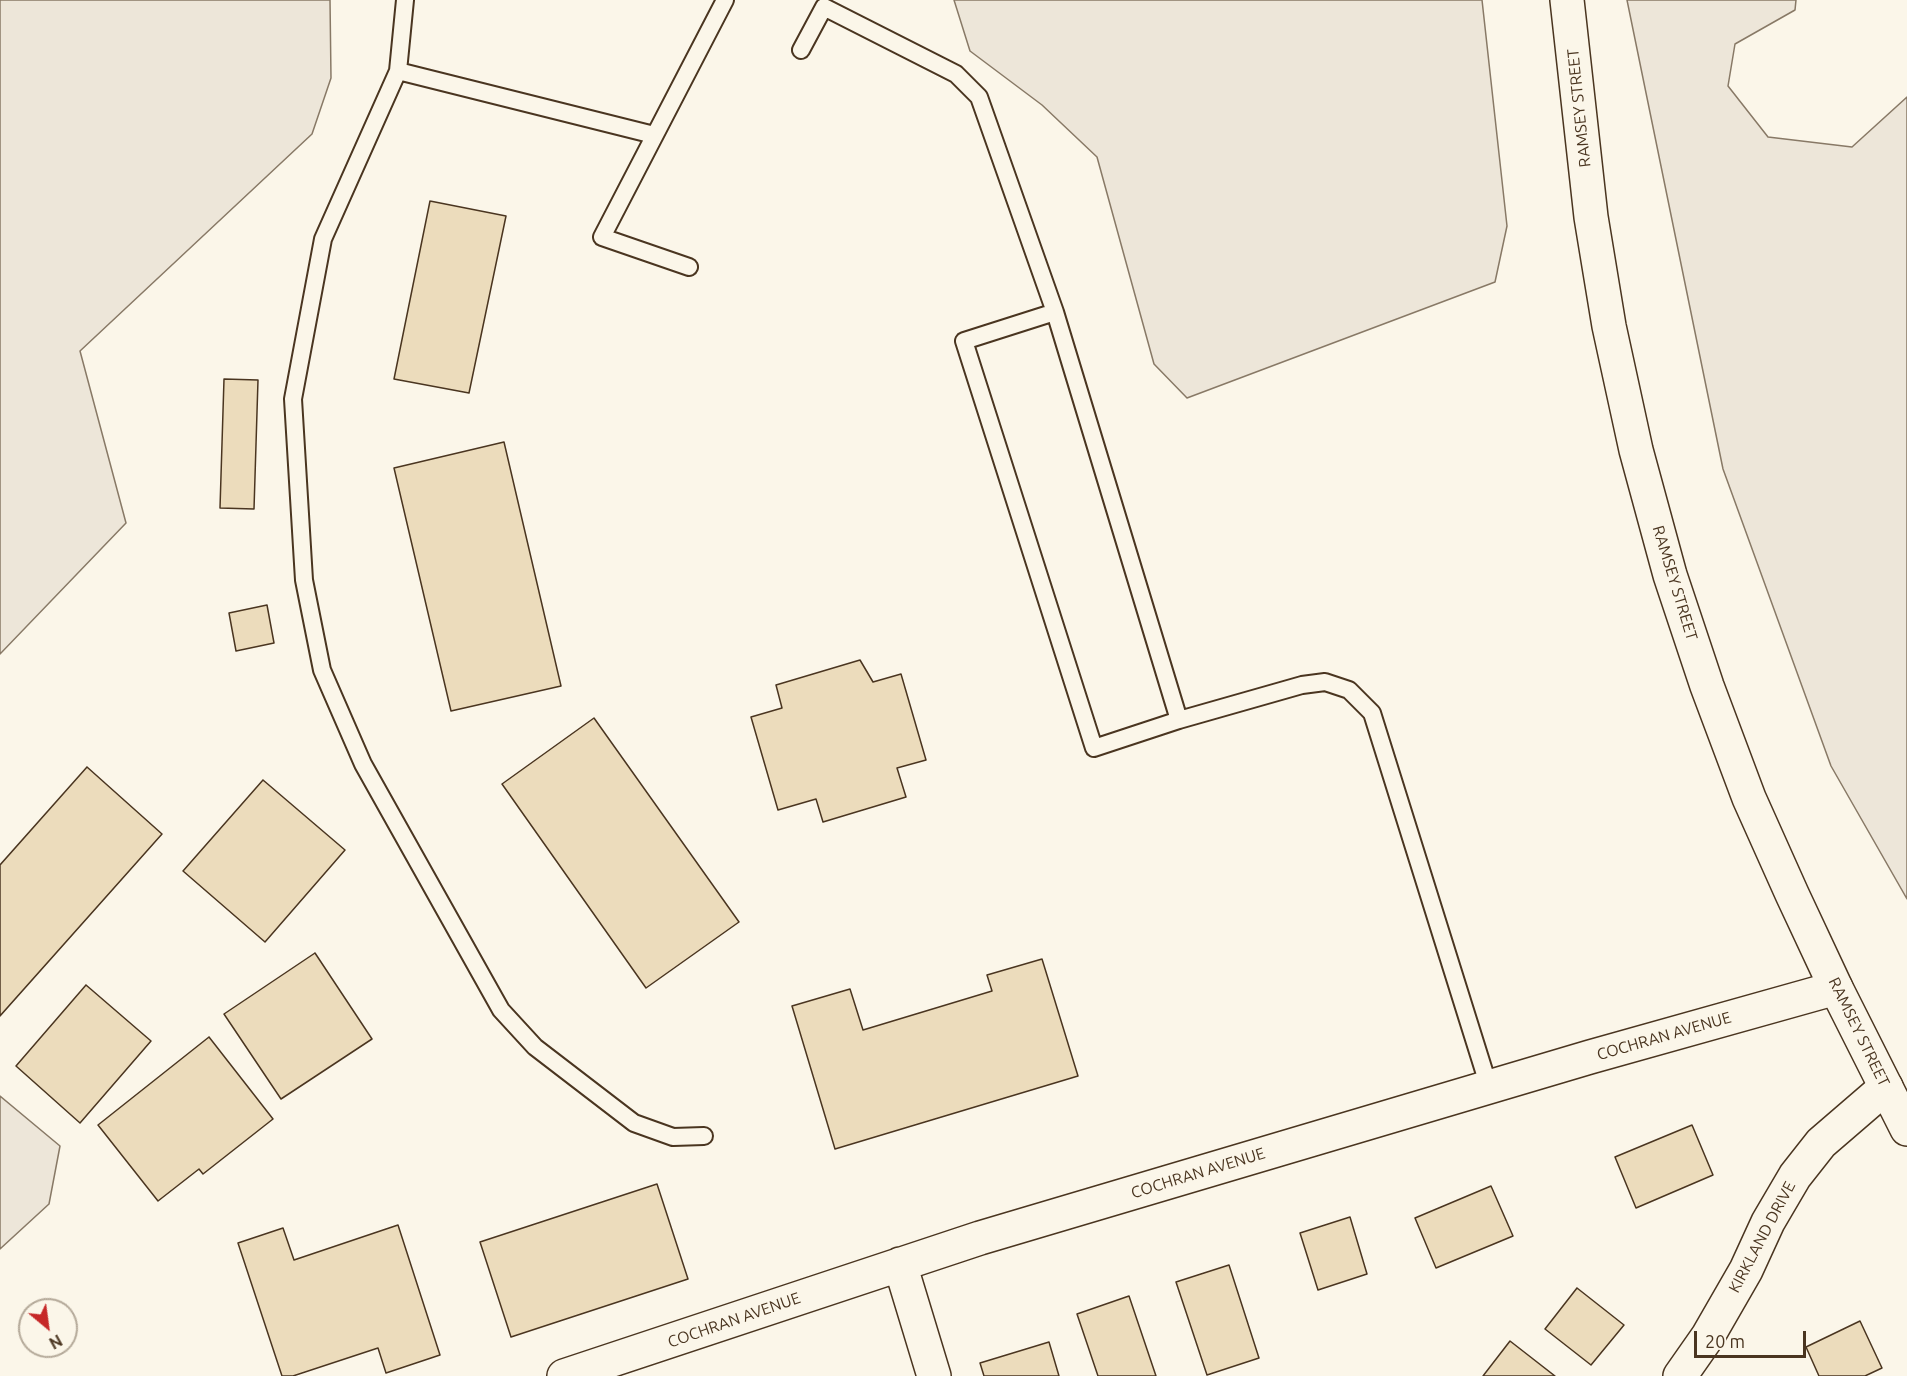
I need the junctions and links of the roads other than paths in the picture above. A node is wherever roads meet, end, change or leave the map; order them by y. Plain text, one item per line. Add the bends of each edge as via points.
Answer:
1 (405, 0) edge
2 (725, 0) edge
3 (1567, 0) edge
4 (823, 3) edge
5 (801, 50) dead end
6 (398, 71) junction
7 (654, 135) junction
8 (689, 267) dead end
9 (1055, 312) junction
10 (1179, 720) junction
11 (1836, 988) junction
12 (1489, 1087) junction
13 (1886, 1087) junction
14 (1907, 1129) edge
15 (704, 1136) dead end
16 (900, 1264) junction
17 (564, 1376) edge
18 (934, 1376) edge
19 (1680, 1376) edge

1 - 6 lane
2 - 7 lane
3 - 11 street, RAMSEY STREET via 1591,217 1609,326 1636,450 1667,564 1749,798
4 - 5 lane
4 - 9 lane via 956,74 980,97
6 - 7 lane
6 - 15 lane via 323,239 293,399 304,580 322,670 363,764 501,1010 535,1047 634,1123 673,1137
7 - 8 lane via 602,237
9 - 10 lane
9 - 10 lane via 964,341 1094,748
10 - 12 lane via 1325,682 1349,690 1372,713
11 - 12 street, COCHRAN AVENUE
11 - 13 street, RAMSEY STREET
12 - 16 street, COCHRAN AVENUE
13 - 14 street, RAMSEY STREET
13 - 19 street, KIRKLAND DRIVE via 1821,1143 1794,1176 1746,1270
16 - 17 street, COCHRAN AVENUE
16 - 18 street

